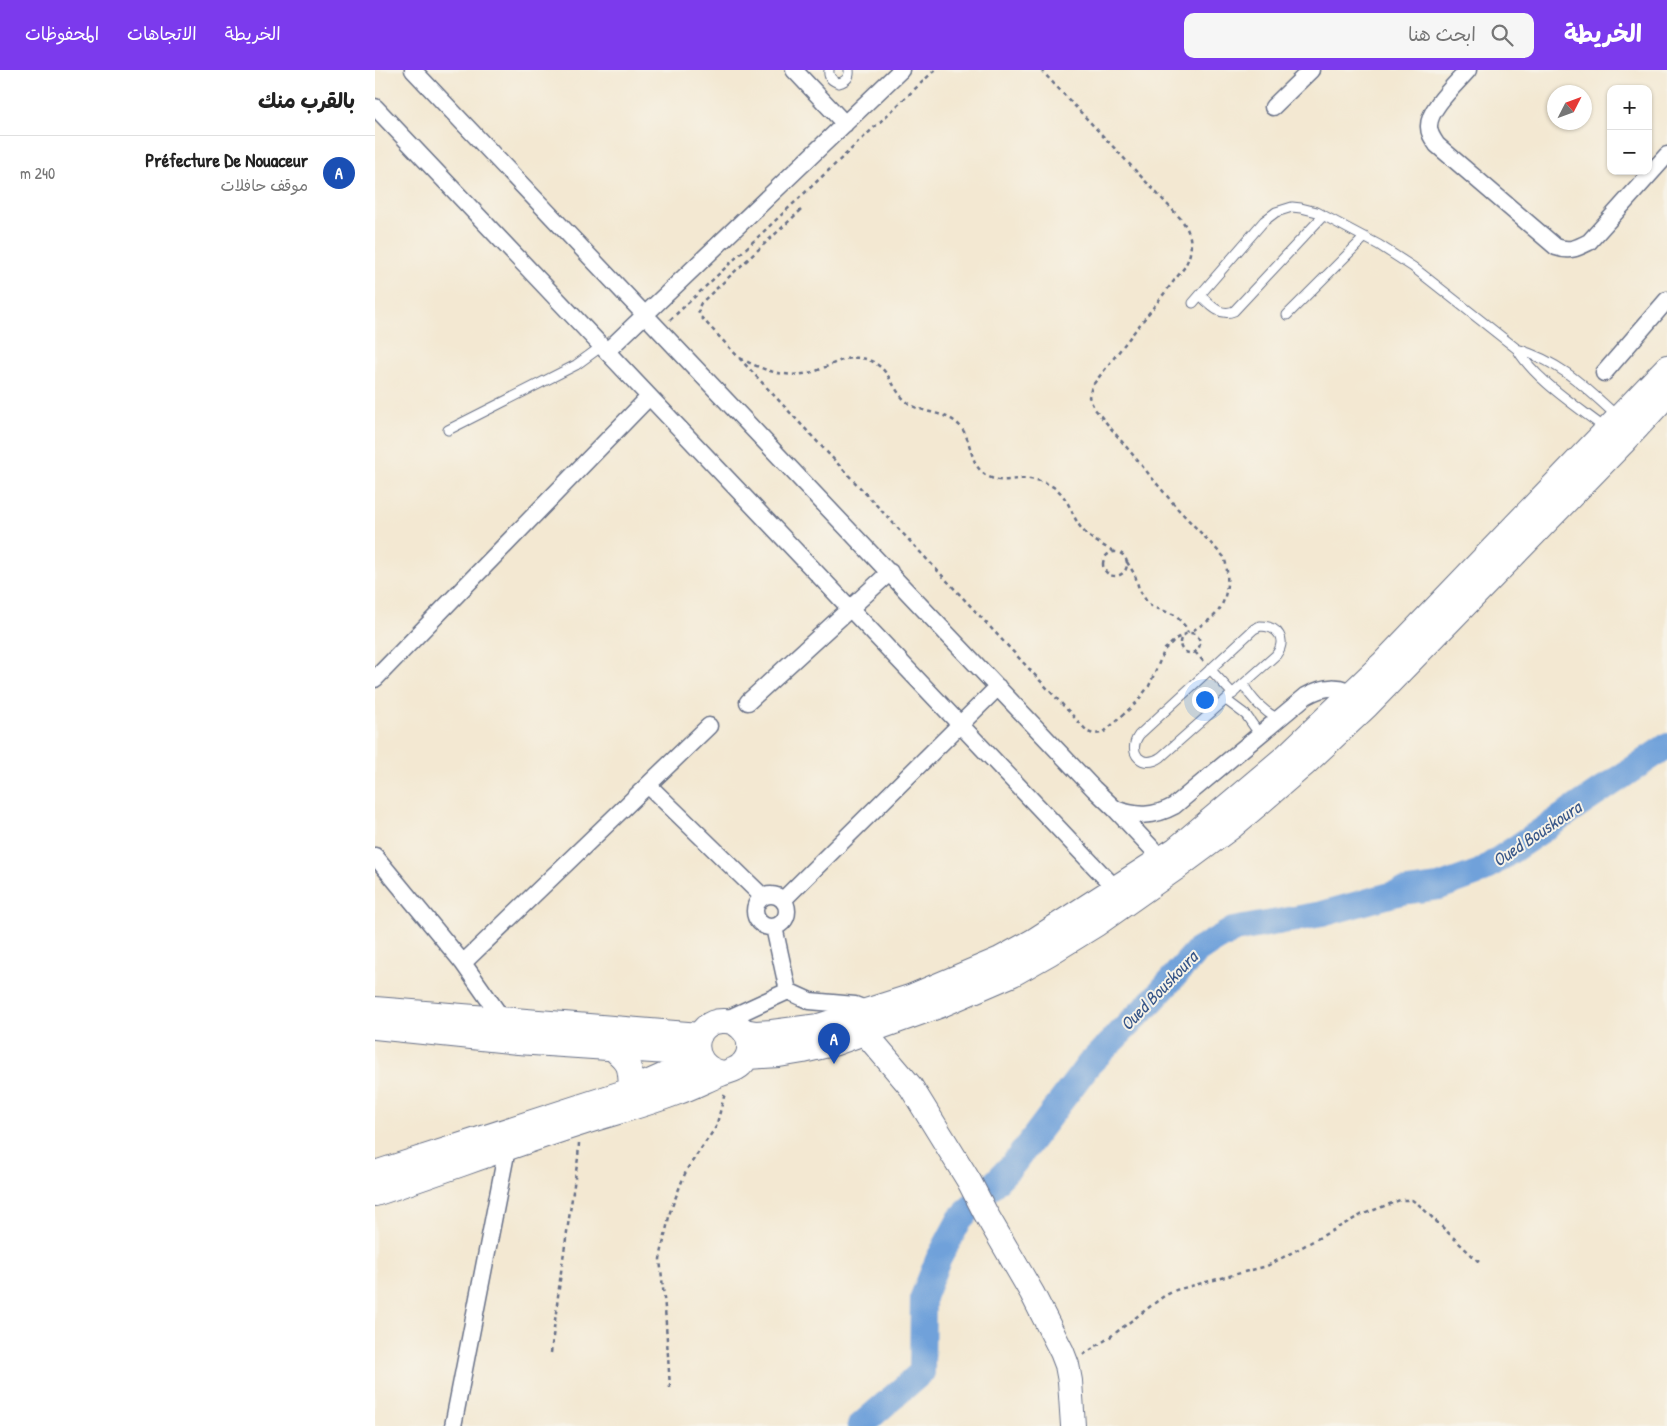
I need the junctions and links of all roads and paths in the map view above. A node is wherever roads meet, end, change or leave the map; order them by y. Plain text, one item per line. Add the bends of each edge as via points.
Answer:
1 (413, 70) edge
2 (794, 70) edge
3 (829, 70) edge
4 (849, 70) edge
5 (901, 70) edge
6 (935, 70) edge
7 (1041, 70) edge
8 (1311, 70) edge
9 (1468, 70) edge
10 (375, 107) edge
11 (1273, 108) dead end
12 (845, 124) junction
13 (1667, 155) edge
14 (801, 210) dead end
15 (1323, 216) junction
16 (1365, 237) junction
17 (1200, 295) junction
18 (1667, 300) edge
19 (1193, 303) dead end
20 (645, 314) junction
21 (1287, 315) dead end
22 (660, 330) junction
23 (604, 349) junction
24 (1517, 349) junction
25 (736, 356) junction
26 (1667, 367) edge
27 (1604, 373) dead end
28 (1667, 395) edge
29 (649, 396) junction
30 (448, 430) dead end
31 (1621, 430) junction
32 (1115, 552) junction
33 (1127, 562) junction
34 (890, 572) junction
35 (850, 608) junction
36 (1189, 633) junction
37 (1184, 635) junction
38 (1210, 670) junction
39 (375, 679) edge
40 (1243, 684) junction
41 (998, 687) junction
42 (1229, 697) junction
43 (1359, 699) junction
44 (748, 702) dead end
45 (1279, 719) junction
46 (960, 725) junction
47 (709, 726) dead end
48 (1260, 735) junction
49 (647, 785) junction
50 (1115, 809) junction
51 (375, 856) edge
52 (1161, 858) junction
53 (1115, 888) junction
54 (763, 897) junction
55 (783, 900) junction
56 (774, 927) junction
57 (463, 963) junction
58 (788, 991) junction
59 (375, 1009) edge
60 (503, 1020) junction
61 (874, 1023) junction
62 (735, 1026) junction
63 (375, 1027) edge
64 (612, 1048) junction
65 (700, 1049) junction
66 (747, 1057) junction
67 (726, 1072) junction
68 (631, 1090) junction
69 (579, 1124) junction
70 (507, 1149) junction
71 (375, 1173) edge
72 (375, 1194) edge
73 (1479, 1262) dead end
74 (551, 1353) dead end
75 (1067, 1365) junction
76 (670, 1388) dead end
77 (453, 1426) edge
78 (1073, 1426) edge

1 - 20 street
2 - 12 street
3 - 4 lane via 831,80 839,82 849,76
5 - 12 street
6 - 22 path
7 - 36 path via 1181,219 1190,234 1191,252 1185,268 1092,386 1089,397 1094,408 1177,508 1224,557 1226,590 1223,603 1216,615
8 - 11 street
9 - 13 street via 1433,113 1429,126 1432,138 1556,246 1565,250 1589,242
10 - 23 street
12 - 20 street
14 - 25 path via 697,309
15 - 16 lane
15 - 17 lane via 1309,209 1292,208 1270,216
15 - 17 lane via 1234,311 1223,313
16 - 21 lane
16 - 24 lane via 1413,267
17 - 19 lane
18 - 27 street
20 - 22 street
20 - 23 street
22 - 34 street
23 - 29 street
23 - 30 lane
24 - 31 lane via 1523,361 1541,378
24 - 31 lane via 1545,359 1565,371
25 - 32 path via 768,371 783,374 814,371 848,358 869,360 887,373 904,400 923,410 944,415 957,424 967,437 972,457 984,474 1003,481 1029,478 1043,481 1066,500 1079,526 1089,537
25 - 37 path via 1088,732 1103,733 1135,704 1149,686 1165,649 1170,642
26 - 31 main road
28 - 31 main road
29 - 35 street
29 - 39 street
31 - 43 main road
32 - 33 path
32 - 33 path via 1105,557 1103,567 1106,572 1120,575 1125,572
33 - 36 path via 1147,602 1175,615
34 - 35 street
34 - 41 street
35 - 44 street
35 - 46 street
36 - 37 path
36 - 37 path via 1198,636 1200,641 1199,649 1191,654 1180,647
38 - 40 lane via 1254,629 1268,626 1275,629 1281,642 1280,649
38 - 42 lane
38 - 42 lane via 1139,735 1135,740 1135,752 1139,758 1156,761
40 - 42 lane
40 - 45 lane via 1257,705
41 - 46 street
41 - 50 street
42 - 48 lane
43 - 45 street via 1329,686 1317,689
43 - 52 main road
43 - 61 main road via 1304,765 1233,826 1097,924 1013,974
45 - 48 street
46 - 53 street
46 - 55 street
47 - 49 street
48 - 50 street via 1165,811 1145,815
49 - 54 street
49 - 57 street
50 - 52 street
51 - 57 street
52 - 53 main road
53 - 61 main road via 1033,941 910,997
54 - 55 street via 774,895
54 - 56 street via 756,906 756,917 763,925
55 - 56 street via 787,905 787,916
56 - 58 street
57 - 60 street
58 - 61 street via 809,1001 855,1005
58 - 62 street
59 - 60 main road
60 - 65 main road
61 - 62 main road via 772,1032
61 - 66 main road via 809,1050
61 - 75 main road via 1032,1292
62 - 65 main road via 717,1021 710,1024 704,1028
62 - 66 main road via 748,1039
63 - 64 main road
64 - 65 main road
64 - 68 main road via 629,1066
65 - 67 main road via 710,1069
65 - 68 main road
66 - 67 main road via 741,1066
67 - 69 main road via 674,1094
67 - 76 path via 716,1127 687,1169 670,1212 661,1259
68 - 71 main road
69 - 70 main road
69 - 74 path via 578,1158
70 - 72 main road
70 - 77 street
73 - 75 path via 1418,1204 1412,1200 1400,1200 1361,1216 1267,1266 1164,1296 1110,1338
75 - 78 main road

